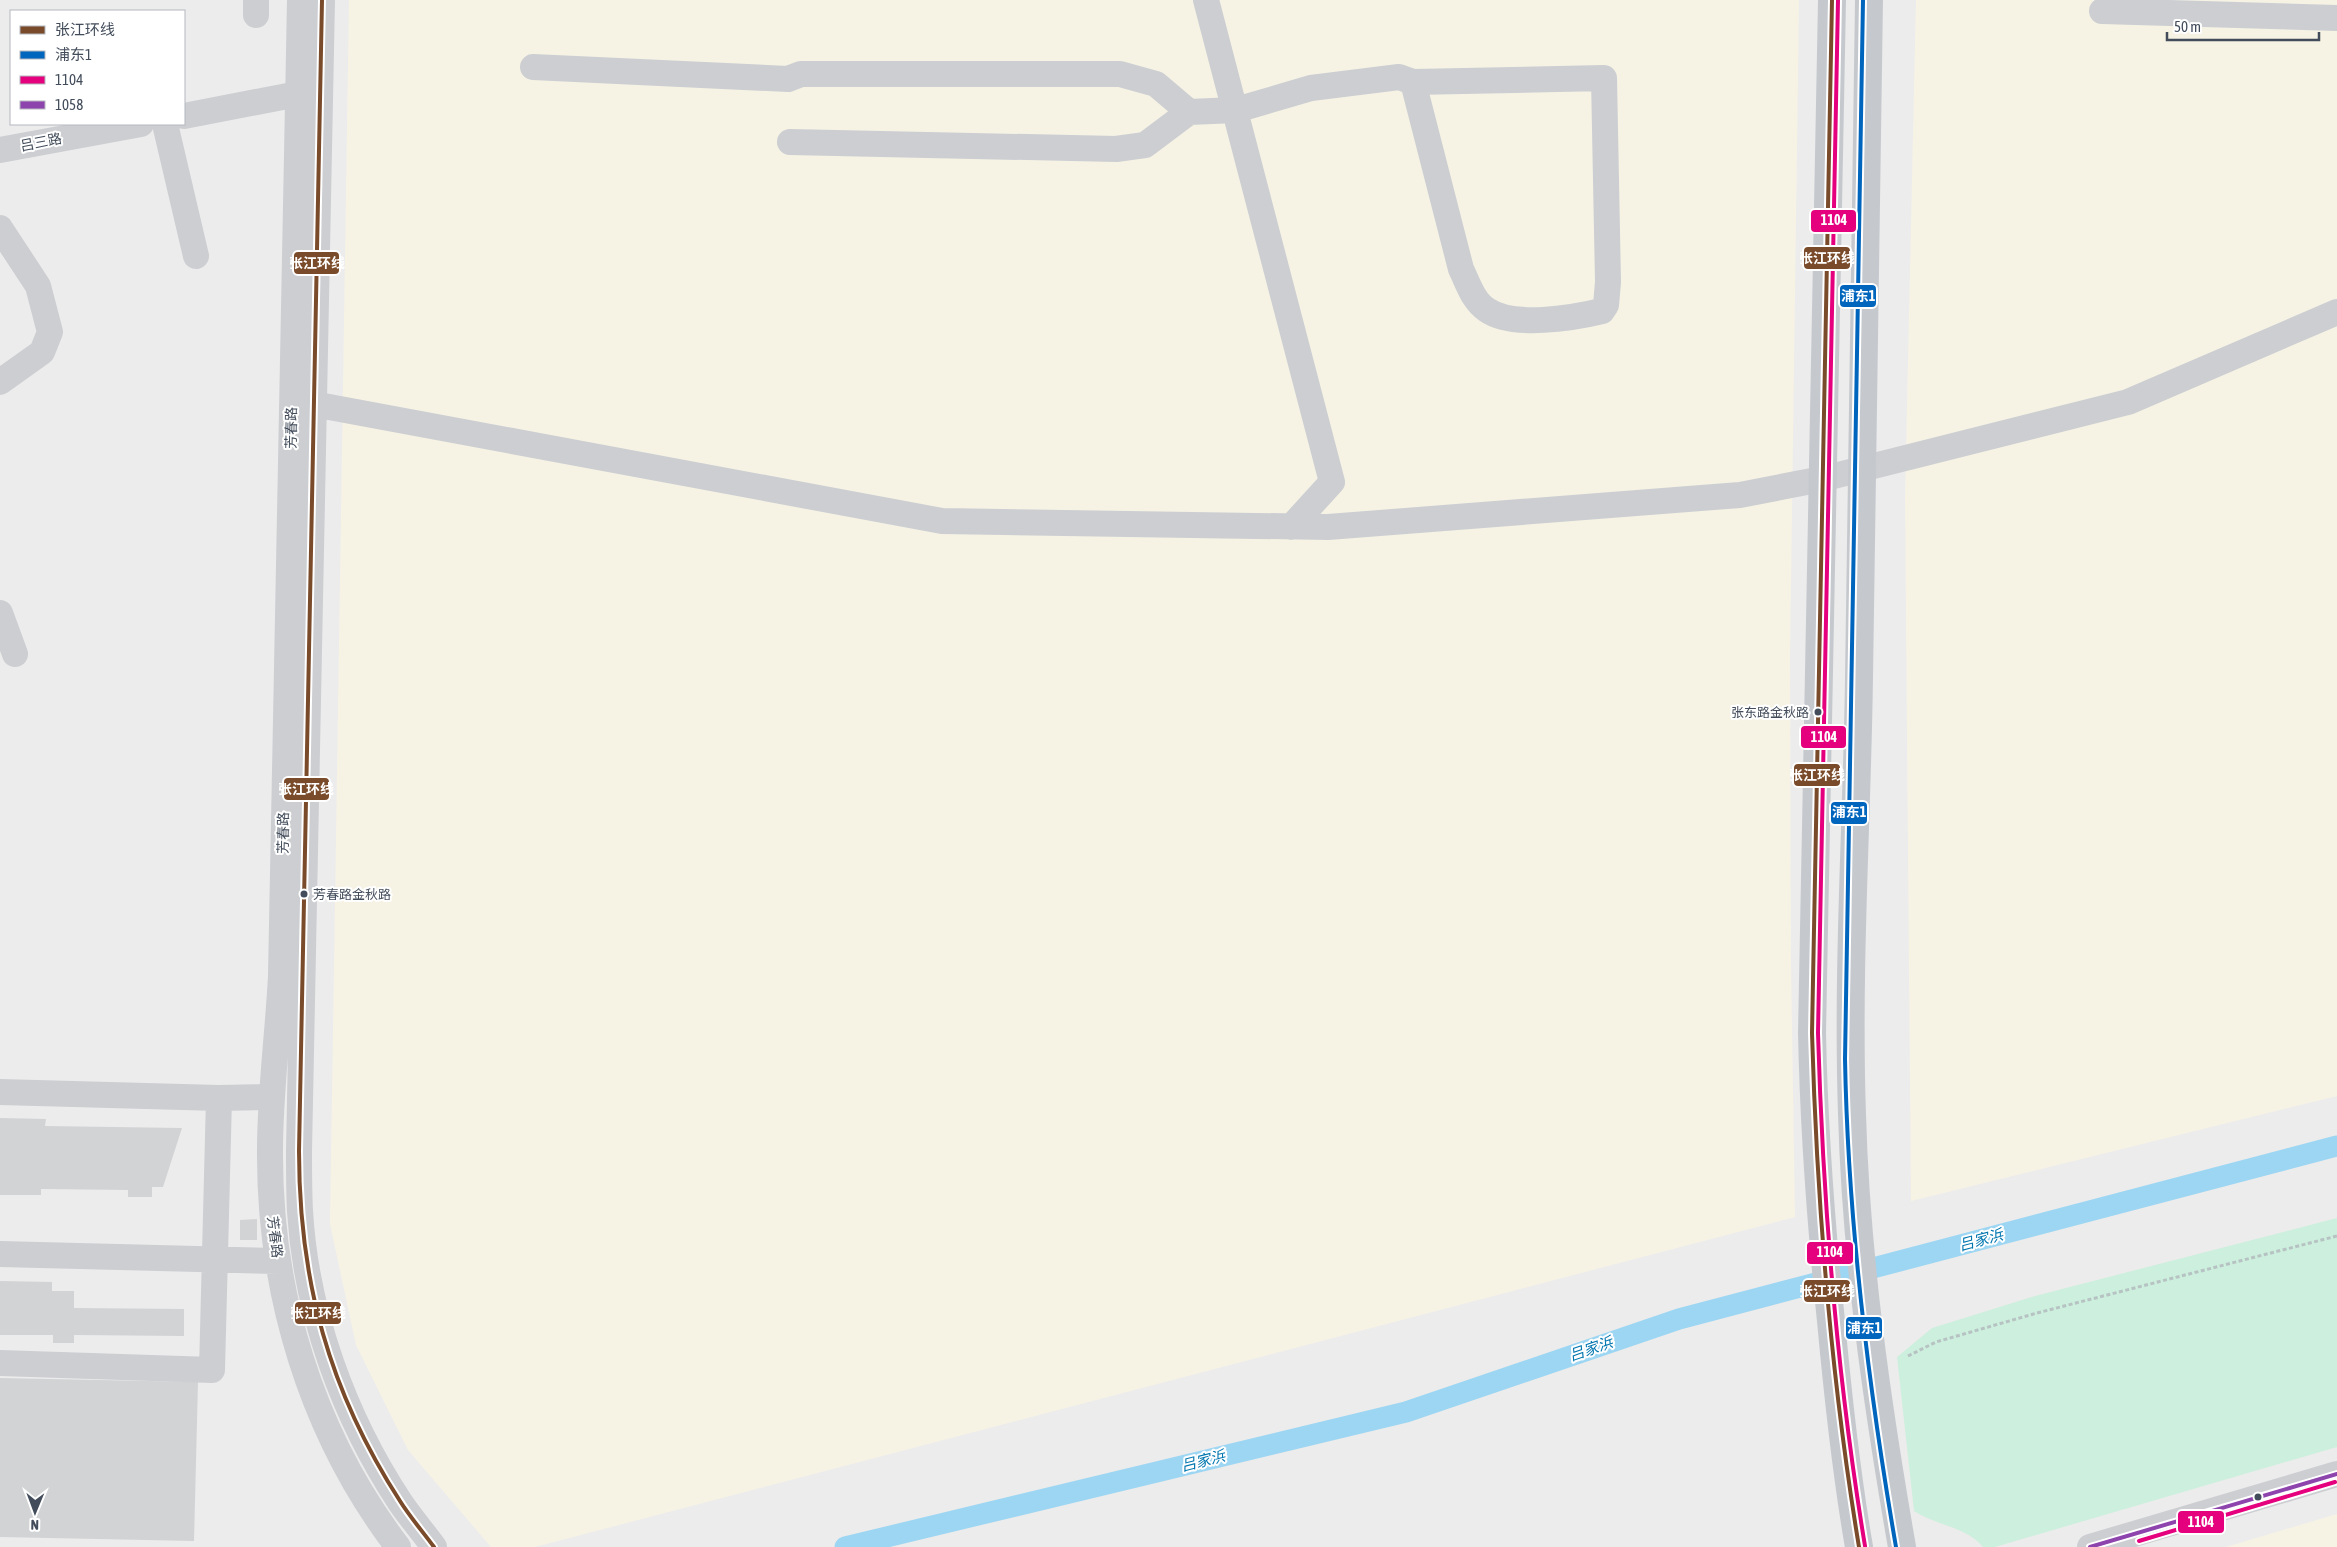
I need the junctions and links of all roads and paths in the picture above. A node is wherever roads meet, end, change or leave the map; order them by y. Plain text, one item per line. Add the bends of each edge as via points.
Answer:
1 (300, 0) edge
2 (322, 0) edge
3 (1206, 0) edge
4 (1832, 0) edge
5 (1869, 0) edge
6 (2102, 11) dead end
7 (2337, 18) edge
8 (533, 67) dead end
9 (1412, 82) junction
10 (298, 94) junction
11 (1236, 110) junction
12 (1189, 112) junction
13 (185, 116) edge
14 (136, 125) edge
15 (165, 125) edge
16 (790, 142) dead end
17 (0, 150) edge
18 (0, 228) edge
19 (196, 256) dead end
20 (2337, 313) edge
21 (0, 382) edge
22 (313, 404) junction
23 (1860, 470) junction
24 (1822, 479) junction
25 (1291, 527) junction
26 (0, 613) edge
27 (15, 654) dead end
28 (0, 1092) edge
29 (271, 1097) junction
30 (219, 1098) junction
31 (2337, 1236) edge
32 (0, 1254) edge
33 (215, 1260) junction
34 (278, 1261) junction
35 (1908, 1356) dead end
36 (0, 1363) edge
37 (2337, 1474) edge
38 (2337, 1488) edge
39 (398, 1547) edge
40 (434, 1547) edge
41 (1859, 1547) edge
42 (1902, 1547) edge
43 (2090, 1547) edge
44 (2141, 1547) edge

1 - 10 street, 芳春路
2 - 22 street, 芳春路
3 - 11 street
4 - 24 main road
5 - 23 main road
6 - 7 street
8 - 12 street via 788,79 801,74 1120,74 1156,84
9 - 9 street via 1604,78 1608,282 1606,305 1602,311 1558,318 1508,317 1488,311 1474,297 1461,269
9 - 11 street via 1399,77 1311,88
10 - 13 street
10 - 29 street, 芳春路 via 280,976
11 - 12 street
11 - 25 street via 1332,482
12 - 16 street via 1145,145 1116,150
14 - 17 street, 吕三路
15 - 19 street
18 - 21 street via 38,286 50,332 42,352
20 - 23 street via 2128,402
22 - 25 street via 942,521
22 - 40 street, 芳春路 via 300,1212 308,1272 340,1386 372,1454 400,1502
23 - 24 street
23 - 42 main road via 1859,682 1850,1024 1852,1118 1872,1352
24 - 25 street via 1740,495 1328,527
24 - 41 main road via 1812,1024 1814,1120 1819,1205 1845,1463
26 - 27 street
28 - 30 street
29 - 30 street
29 - 34 street, 芳春路 via 271,1214
30 - 33 street
31 - 35 path via 2037,1313 1936,1342
32 - 33 street
33 - 34 street
33 - 36 street via 212,1370
34 - 39 street, 芳春路 via 293,1333 313,1397 342,1460 376,1518
37 - 43 street
38 - 44 street

